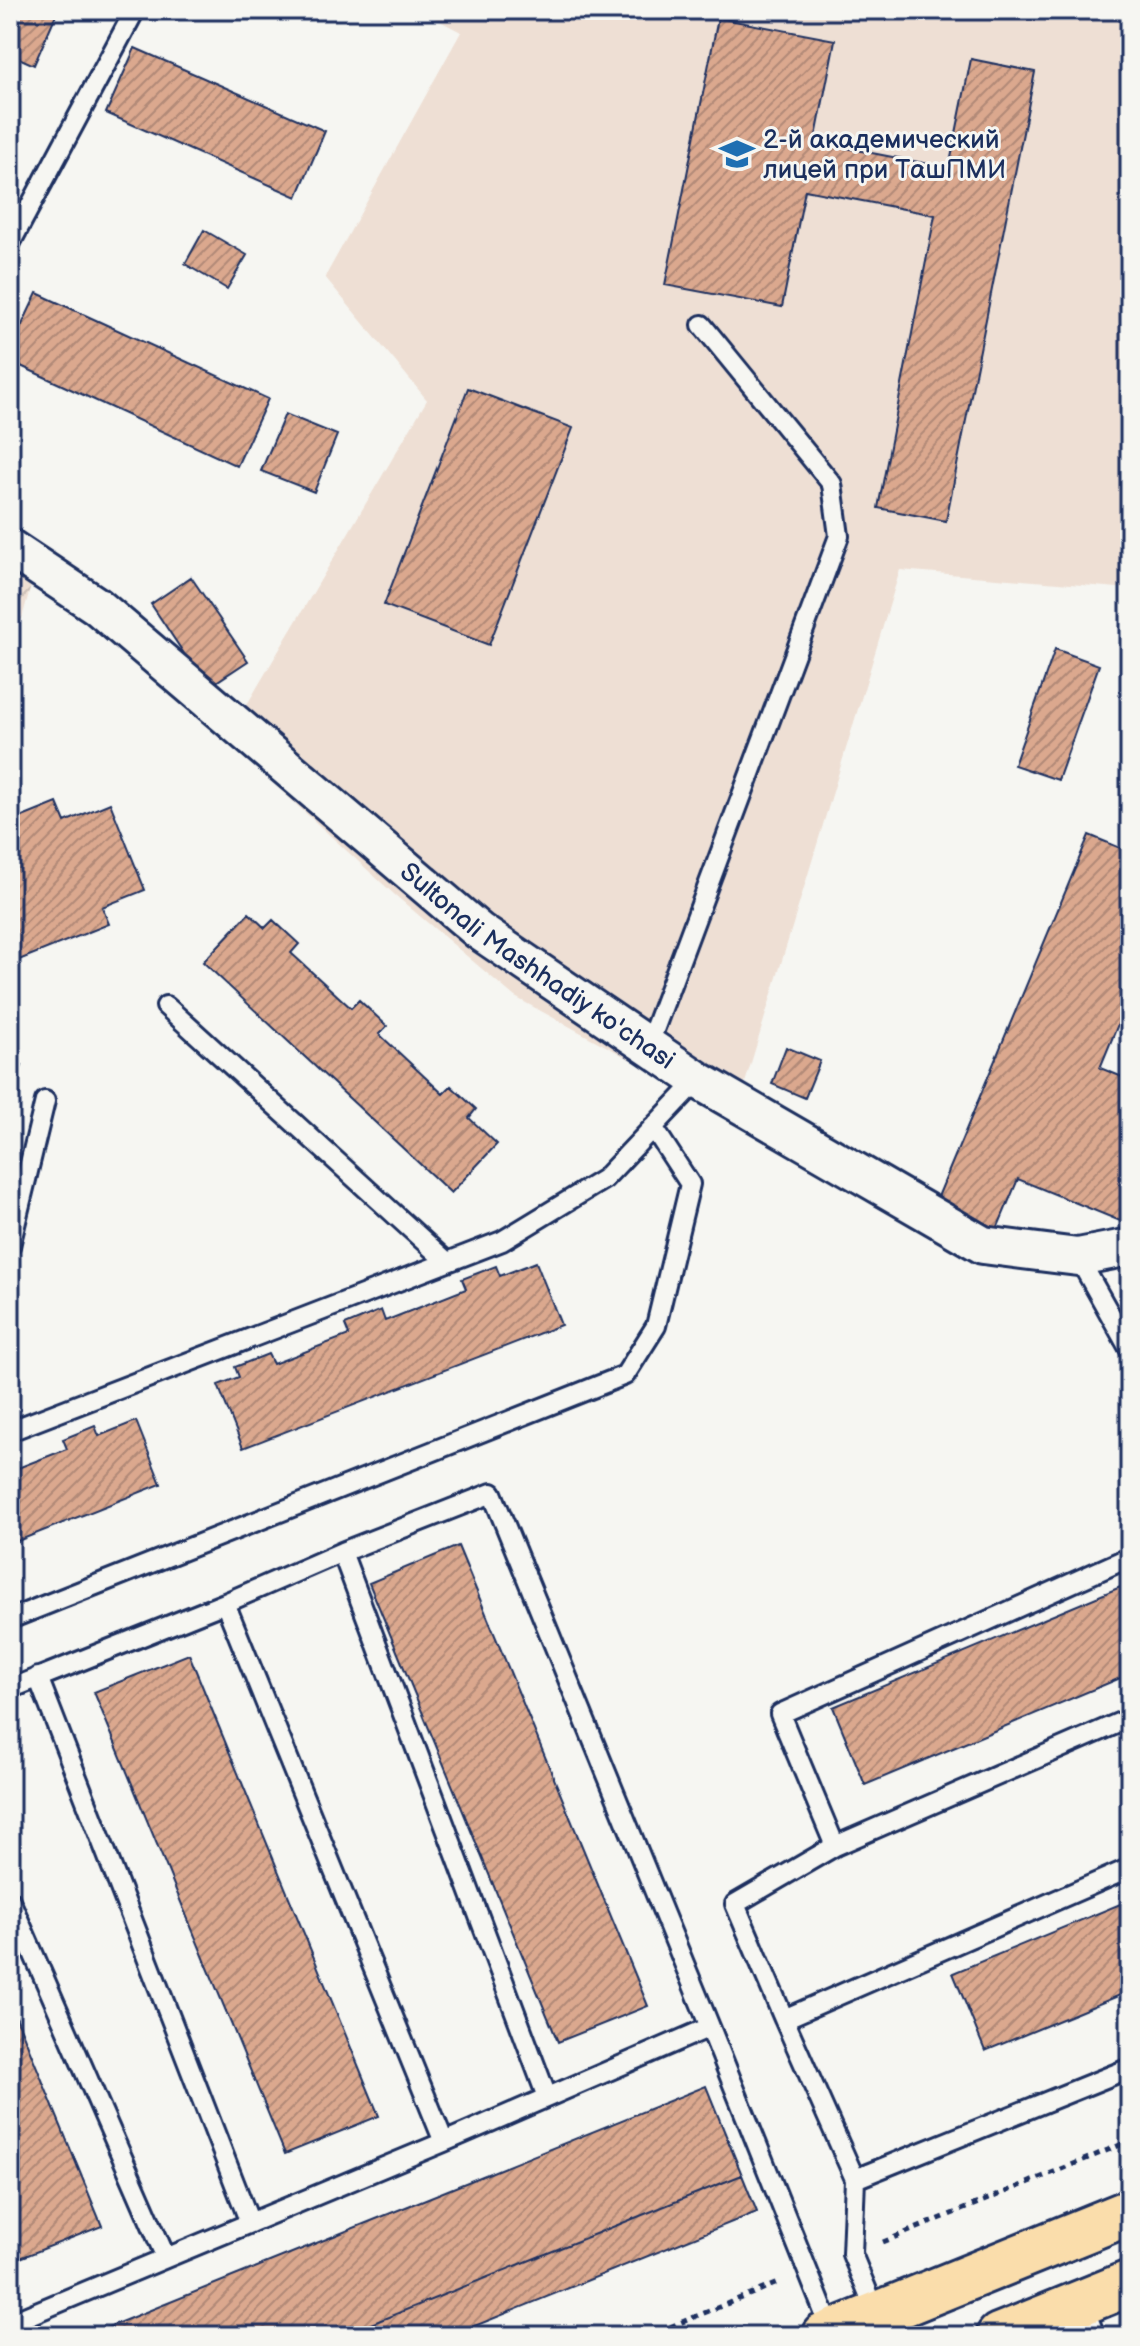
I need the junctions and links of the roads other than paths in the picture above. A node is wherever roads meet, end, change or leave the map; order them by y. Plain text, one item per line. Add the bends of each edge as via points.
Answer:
1 (135, 10) edge
2 (10, 244) edge
3 (702, 325) dead end
4 (10, 548) edge
5 (166, 1006) dead end
6 (648, 1046) junction
7 (698, 1080) junction
8 (45, 1101) dead end
9 (653, 1127) junction
10 (10, 1246) edge
11 (1130, 1247) edge
12 (1078, 1257) junction
13 (447, 1262) junction
14 (1130, 1350) edge
15 (10, 1431) edge
16 (342, 1552) junction
17 (1130, 1557) edge
18 (225, 1603) junction
19 (10, 1619) edge
20 (38, 1677) junction
21 (10, 1689) edge
22 (1130, 1718) edge
23 (835, 1846) junction
24 (1130, 1868) edge
25 (10, 1900) edge
26 (784, 2019) junction
27 (710, 2027) junction
28 (1130, 2068) edge
29 (547, 2097) junction
30 (444, 2142) junction
31 (855, 2179) junction
32 (1130, 2212) edge
33 (250, 2223) junction
34 (166, 2258) junction
35 (1130, 2283) edge
36 (878, 2315) junction
37 (1088, 2319) edge
38 (10, 2323) edge
39 (828, 2334) edge
40 (999, 2336) edge

1 - 2 lane
3 - 6 lane via 832,484 839,536
4 - 6 street, Sultonali Mashhadiy ko'chasi via 97,606 479,931
5 - 13 lane
6 - 7 street, Sultonali Mashhadiy ko'chasi
7 - 9 lane
7 - 12 street, Sultonali Mashhadiy ko'chasi via 983,1245
8 - 10 lane
9 - 13 lane via 604,1179 502,1241
9 - 19 lane via 690,1184 656,1326 625,1375
11 - 12 street, Sultonali Mashhadiy ko'chasi
12 - 14 lane
13 - 15 lane
16 - 18 lane
16 - 27 lane via 492,1493
16 - 29 lane
17 - 23 lane via 780,1714
18 - 20 lane
18 - 30 lane
20 - 21 lane
20 - 33 lane
22 - 23 lane
23 - 26 lane via 735,1904
24 - 26 lane
25 - 34 lane
26 - 31 lane
27 - 29 lane
27 - 39 lane via 808,2270
28 - 31 lane
29 - 30 lane
30 - 33 lane
31 - 36 lane via 852,2254
32 - 36 main road
33 - 34 lane
34 - 38 lane
35 - 37 main road
36 - 39 main road
37 - 40 main road

